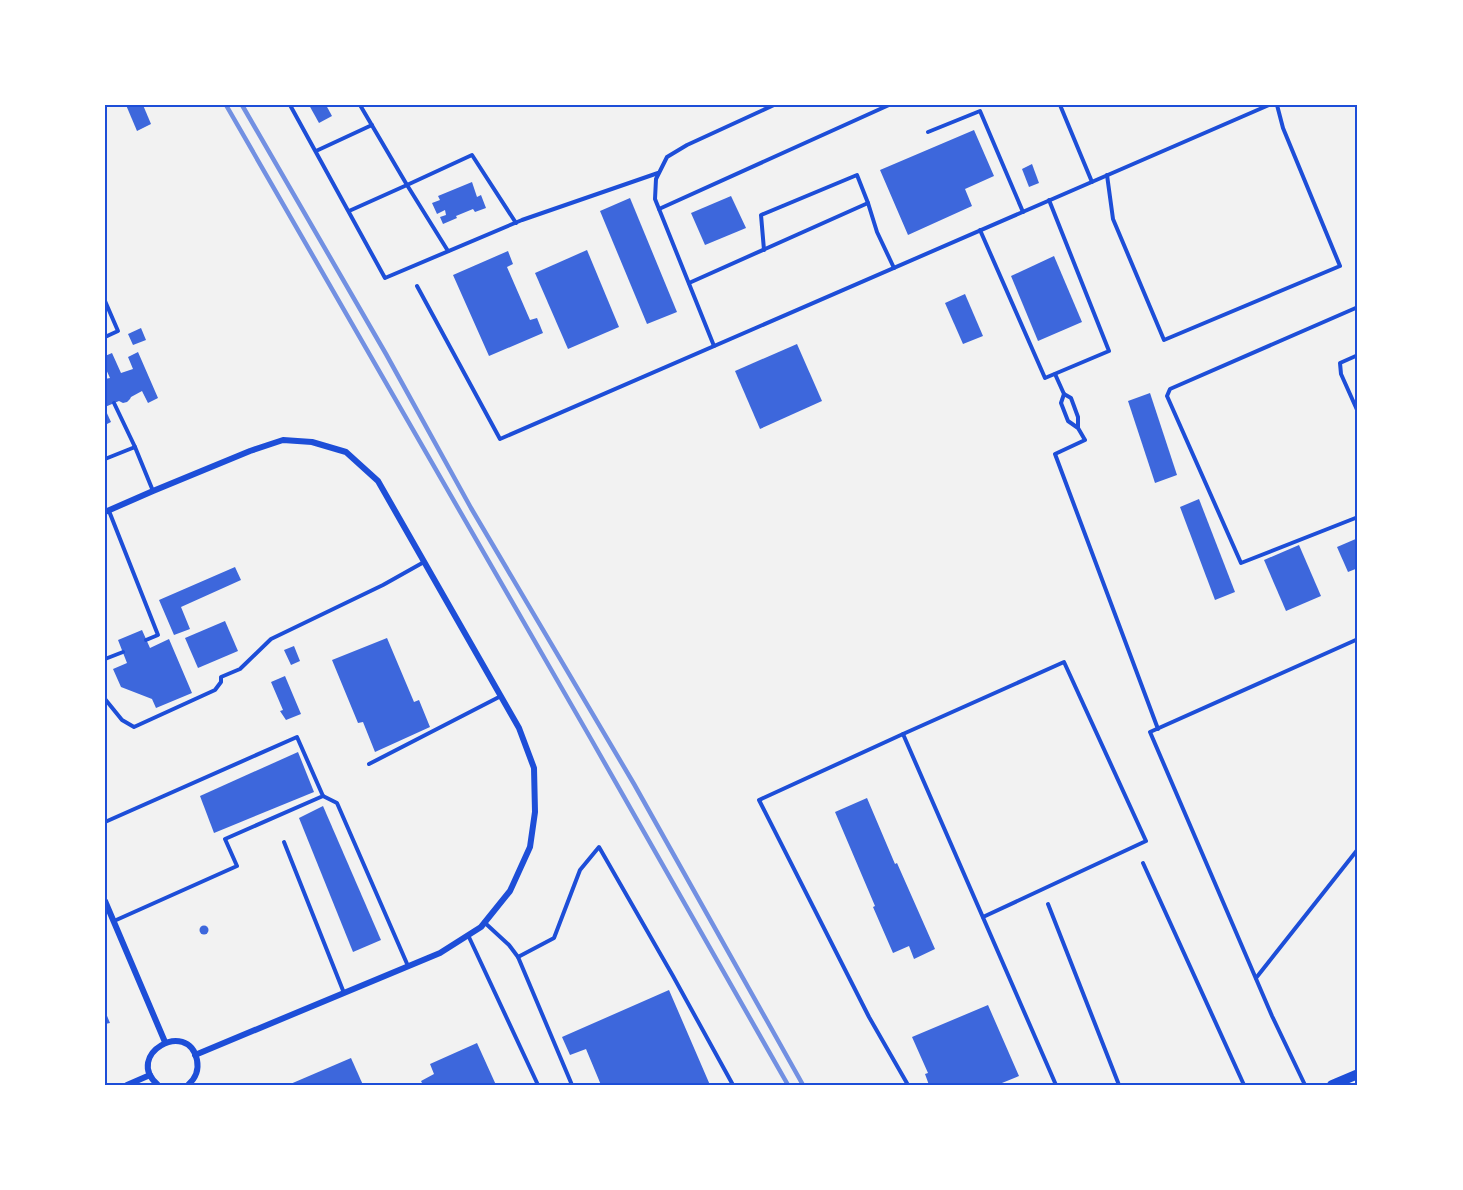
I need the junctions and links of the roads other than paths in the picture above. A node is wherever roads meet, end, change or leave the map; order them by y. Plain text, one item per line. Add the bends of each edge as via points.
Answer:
1 (291, 105) edge
2 (360, 105) edge
3 (774, 105) edge
4 (889, 105) edge
5 (1060, 105) edge
6 (1269, 105) edge
7 (1277, 105) edge
8 (768, 106) edge
9 (372, 125) junction
10 (928, 132) dead end
11 (316, 151) junction
12 (658, 173) junction
13 (1107, 175) junction
14 (1092, 182) junction
15 (407, 185) junction
16 (1049, 200) junction
17 (868, 203) junction
18 (659, 209) junction
19 (349, 211) junction
20 (1023, 212) junction
21 (516, 223) junction
22 (980, 230) junction
23 (764, 250) junction
24 (448, 251) junction
25 (894, 268) junction
26 (689, 284) junction
27 (417, 286) dead end
28 (105, 301) edge
29 (1358, 307) edge
30 (105, 337) edge
31 (714, 346) junction
32 (1358, 356) edge
33 (1055, 374) junction
34 (1064, 394) junction
35 (114, 403) dead end
36 (1358, 412) edge
37 (1078, 428) junction
38 (135, 447) junction
39 (105, 459) edge
40 (153, 491) junction
41 (107, 512) edge
42 (1358, 517) edge
43 (424, 562) junction
44 (1358, 639) edge
45 (146, 640) dead end
46 (123, 651) dead end
47 (105, 659) edge
48 (501, 695) junction
49 (105, 699) edge
50 (1158, 729) junction
51 (903, 734) junction
52 (369, 765) dead end
53 (323, 796) junction
54 (105, 822) edge
55 (284, 842) dead end
56 (1358, 849) edge
57 (1143, 862) dead end
58 (105, 901) edge
59 (1048, 904) dead end
60 (983, 918) junction
61 (114, 921) junction
62 (484, 922) junction
63 (468, 935) junction
64 (518, 957) junction
65 (408, 966) junction
66 (1256, 978) junction
67 (344, 993) junction
68 (165, 1042) junction
69 (195, 1055) junction
70 (1358, 1074) edge
71 (150, 1075) junction
72 (127, 1085) edge
73 (158, 1085) edge
74 (188, 1085) edge
75 (538, 1085) edge
76 (572, 1085) edge
77 (733, 1085) edge
78 (908, 1085) edge
79 (1056, 1085) edge
80 (1119, 1085) edge
81 (1244, 1085) edge
82 (1305, 1085) edge
83 (1332, 1085) edge

1 - 11 lane
2 - 9 lane
3 - 8 lane
4 - 18 lane
5 - 14 lane
6 - 13 lane
7 - 13 lane via 1340,266 1164,340 1113,219
8 - 12 lane via 667,157
9 - 11 lane
9 - 15 lane
10 - 20 lane via 980,111
11 - 19 lane
12 - 18 lane via 654,199
12 - 21 lane
13 - 14 lane
14 - 16 lane
15 - 19 lane
15 - 21 lane via 472,155
15 - 24 lane
16 - 20 lane
16 - 33 lane via 1109,351
17 - 23 lane
17 - 23 lane via 857,175 761,215
17 - 25 lane
18 - 26 lane
19 - 24 lane via 385,278
20 - 22 lane
21 - 24 lane
22 - 25 lane
22 - 33 lane via 1046,378
23 - 26 lane
25 - 31 lane
26 - 31 lane
27 - 31 lane via 500,439
28 - 30 lane via 118,331
29 - 42 lane via 1170,389 1167,396 1241,563
32 - 36 lane via 1340,363
33 - 34 lane
34 - 37 lane via 1071,398
34 - 37 lane via 1061,403 1068,421
35 - 38 lane
37 - 50 lane via 1084,440 1055,454
38 - 39 lane
38 - 40 lane
40 - 41 street
40 - 43 street via 283,440 312,442 346,452 378,481
41 - 45 lane via 158,636
43 - 48 street
43 - 49 lane via 271,639 240,669 221,677 215,690 134,727 122,720
44 - 50 lane
46 - 47 lane
48 - 52 lane
48 - 62 street via 534,768 535,812 530,847 510,891
50 - 66 lane via 1150,732
51 - 60 lane
51 - 60 lane via 1064,662 1146,841
51 - 78 lane via 759,800 869,1017
53 - 54 lane via 297,737
53 - 61 lane via 225,839 237,866
53 - 65 lane via 337,802
55 - 67 lane
56 - 66 lane
57 - 81 lane
58 - 61 street
59 - 80 lane
60 - 79 lane
61 - 68 street
62 - 63 street
62 - 64 lane
63 - 65 street via 440,953
63 - 75 lane
64 - 76 lane
64 - 77 lane via 554,938 580,870 599,848
65 - 67 street
66 - 82 lane
67 - 69 street
68 - 69 street via 186,1044
68 - 71 street via 149,1059
69 - 74 street via 198,1070
70 - 83 main road
71 - 72 street
71 - 73 street

